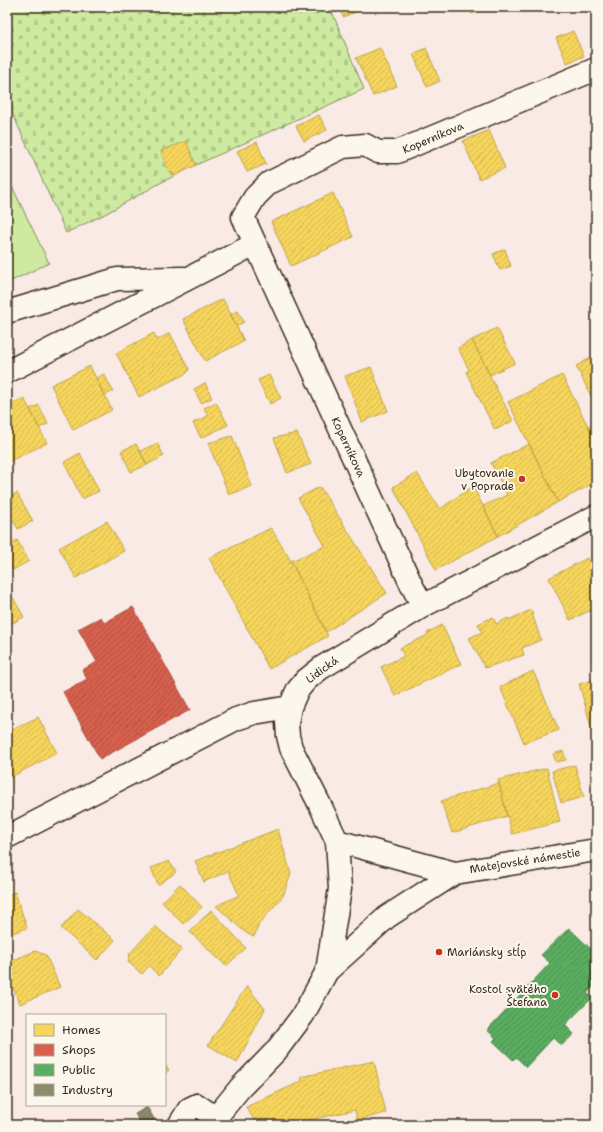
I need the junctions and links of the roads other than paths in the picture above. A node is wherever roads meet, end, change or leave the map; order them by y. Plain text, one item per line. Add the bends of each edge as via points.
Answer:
1 (596, 69) edge
2 (255, 244) junction
3 (187, 278) junction
4 (7, 312) edge
5 (7, 372) edge
6 (596, 516) edge
7 (423, 606) junction
8 (290, 707) junction
9 (7, 837) edge
10 (337, 841) junction
11 (596, 850) edge
12 (455, 872) junction
13 (327, 970) junction
14 (213, 1122) edge
15 (179, 1125) edge

1 - 2 street, Koperníkova via 397,152 378,152 365,146 343,147 269,183 255,197 244,217
2 - 3 street
2 - 7 street, Koperníkova
3 - 4 street via 117,279
3 - 5 street
6 - 7 street, Lidická
7 - 8 street, Lidická via 321,668 297,691
8 - 9 street via 236,719
8 - 10 street, Matejovské námestie via 287,723 291,748
10 - 12 street, Matejovské námestie
10 - 13 street, Matejovské námestie via 340,889
11 - 12 street, Matejovské námestie
12 - 13 street, Matejovské námestie via 387,917
13 - 14 street, Matejovské námestie via 294,1027
14 - 15 street via 197,1105 189,1109

